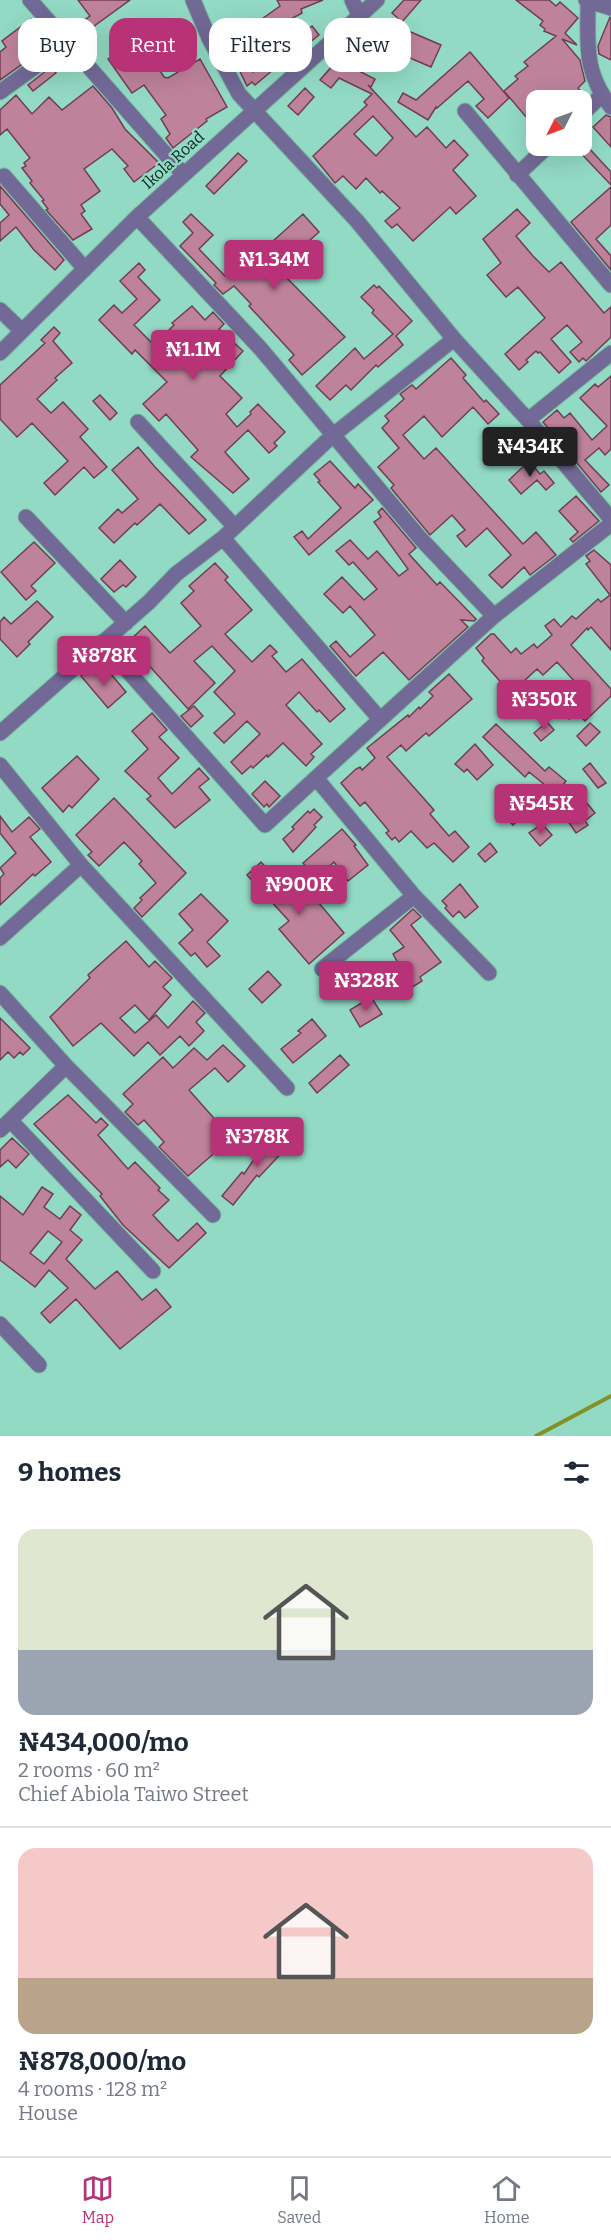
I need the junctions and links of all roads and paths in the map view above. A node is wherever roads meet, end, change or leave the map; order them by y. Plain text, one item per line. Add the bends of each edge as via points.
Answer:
1 (30, 0) edge
2 (193, 0) edge
3 (352, 0) edge
4 (377, 0) edge
5 (587, 0) edge
6 (611, 8) edge
7 (360, 17) junction
8 (46, 18) edge
9 (28, 72) edge
10 (93, 72) edge
11 (0, 92) edge
12 (606, 101) edge
13 (592, 109) edge
14 (255, 110) junction
15 (465, 111) dead end
16 (538, 156) edge
17 (183, 174) junction
18 (517, 175) junction
19 (4, 176) dead end
20 (137, 217) junction
21 (85, 268) junction
22 (611, 285) edge
23 (0, 310) edge
24 (22, 331) junction
25 (454, 339) junction
26 (0, 353) edge
27 (611, 353) edge
28 (528, 420) junction
29 (138, 422) dead end
30 (332, 436) junction
31 (26, 517) dead end
32 (611, 521) edge
33 (235, 527) junction
34 (223, 538) junction
35 (494, 616) junction
36 (126, 623) junction
37 (102, 642) junction
38 (379, 718) junction
39 (0, 733) edge
40 (0, 765) edge
41 (316, 778) junction
42 (81, 865) junction
43 (414, 896) junction
44 (0, 938) edge
45 (322, 969) dead end
46 (489, 973) dead end
47 (0, 993) edge
48 (66, 1066) junction
49 (287, 1088) dead end
50 (6, 1125) edge
51 (213, 1215) dead end
52 (153, 1271) dead end
53 (0, 1324) edge
54 (39, 1365) dead end

1 - 8 street
2 - 14 street via 239,94
3 - 7 street
4 - 7 street, Ikola Road
5 - 6 street
5 - 12 street via 588,60
7 - 14 street, Ikola Road
9 - 11 street
10 - 17 street
12 - 13 street
14 - 17 street, Ikola Road
14 - 25 street via 357,222
15 - 18 street
16 - 18 street
17 - 20 street, Ikola Road
18 - 22 street
19 - 21 street
20 - 21 street, Ikola Road
20 - 30 street via 260,348
21 - 24 street, Ikola Road
23 - 24 street
24 - 26 street, Ikola Road
25 - 28 street
25 - 30 street
27 - 28 street
28 - 32 street
29 - 33 street
30 - 33 street
30 - 35 street
31 - 36 street
32 - 35 street
33 - 34 street
34 - 36 street via 176,574
34 - 38 street
35 - 38 street
36 - 37 street
37 - 39 street
37 - 41 street via 265,825
38 - 41 street
40 - 42 street
41 - 43 street
42 - 44 street
42 - 49 street
43 - 45 street
43 - 46 street
47 - 48 street
48 - 50 street
48 - 51 street
50 - 52 street
53 - 54 street

